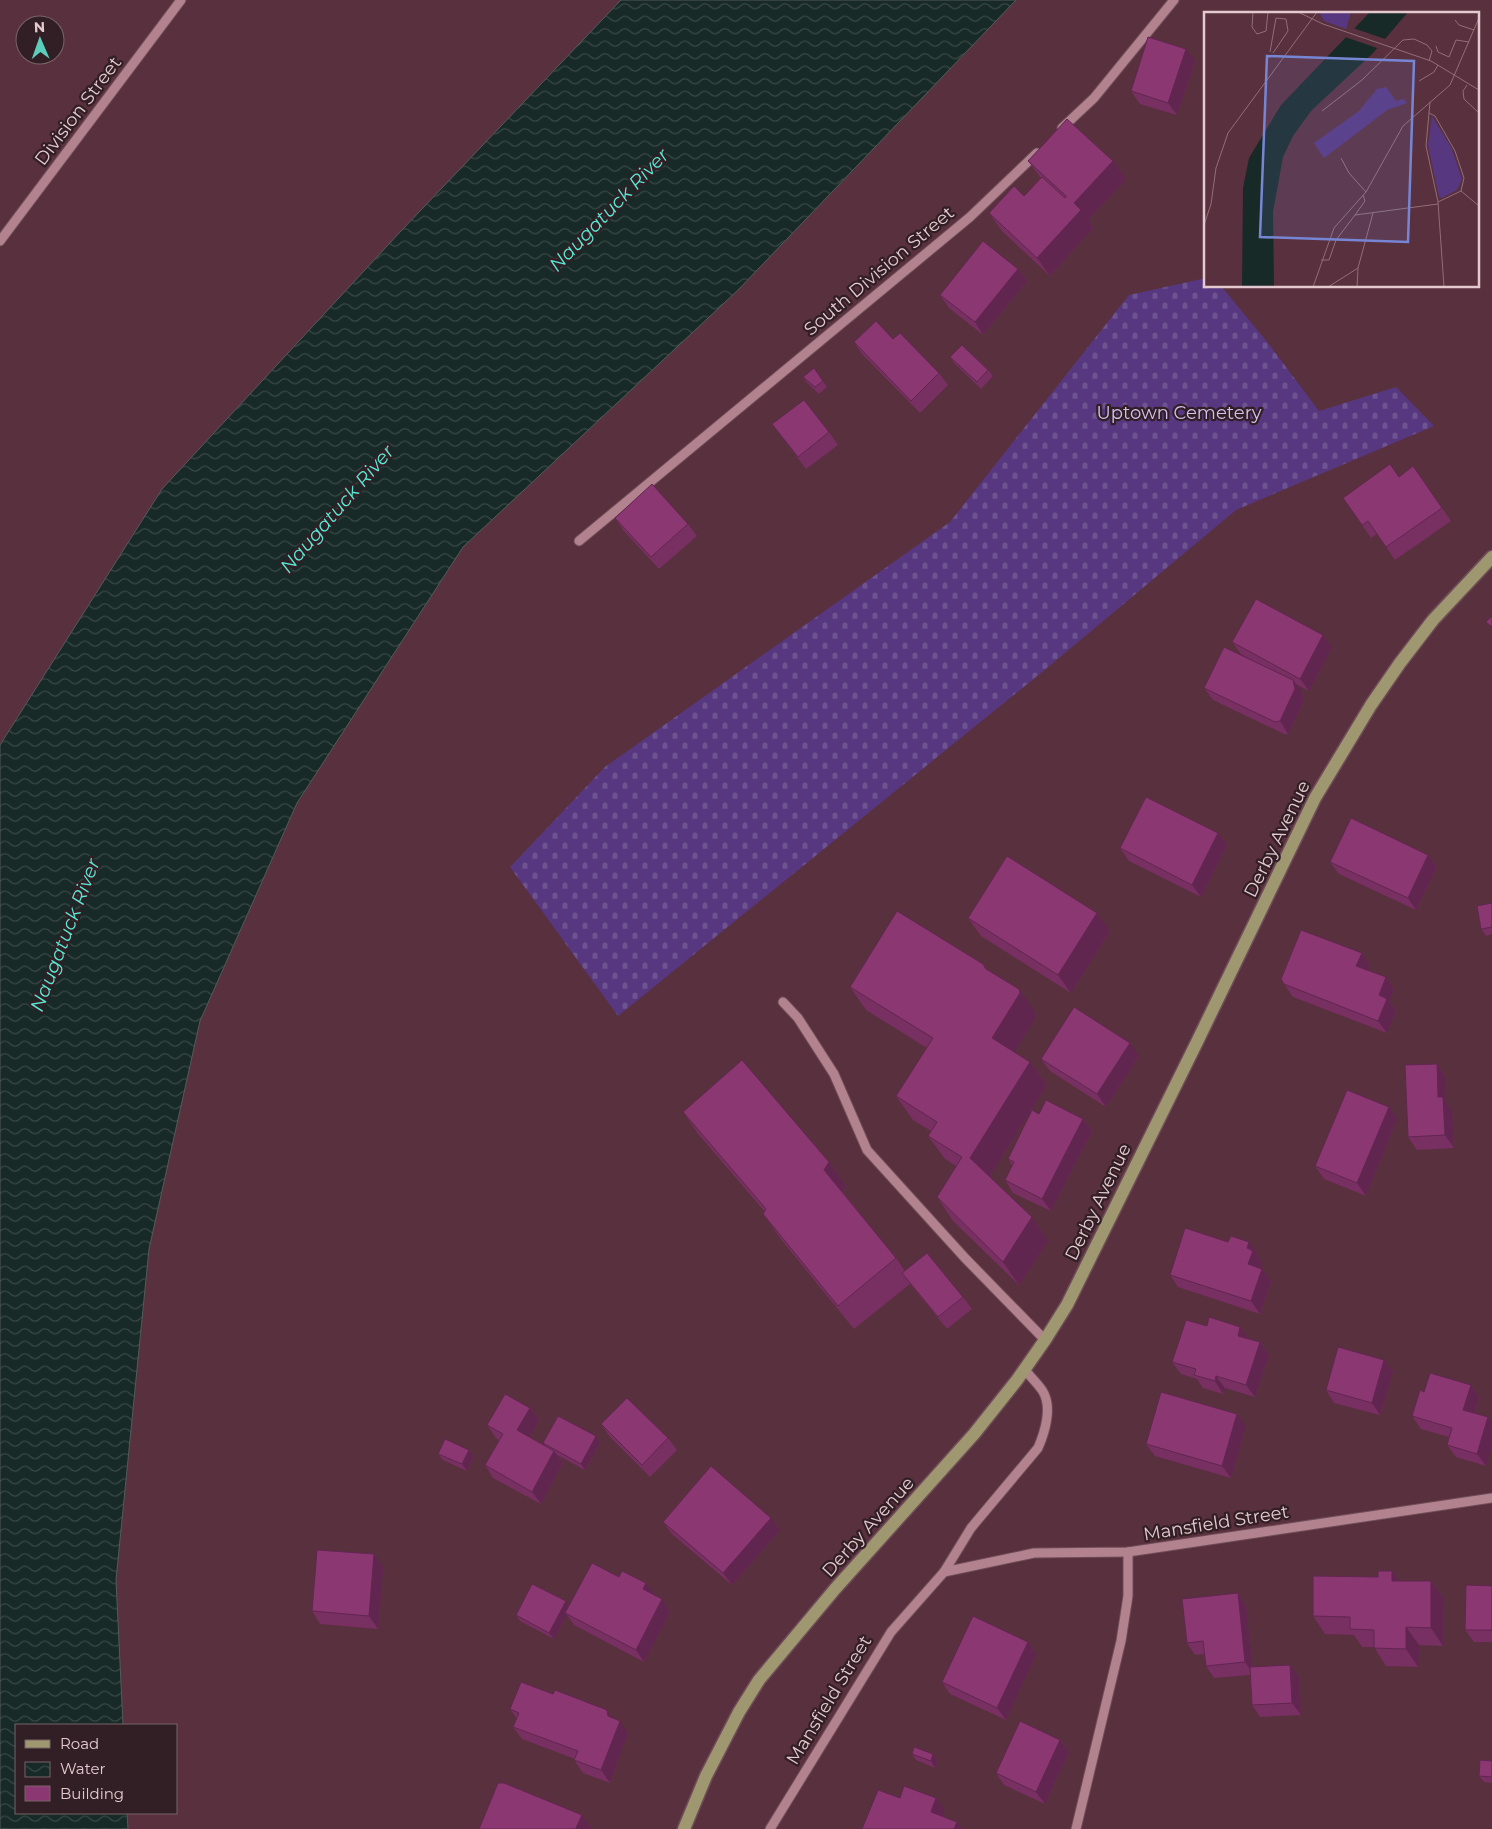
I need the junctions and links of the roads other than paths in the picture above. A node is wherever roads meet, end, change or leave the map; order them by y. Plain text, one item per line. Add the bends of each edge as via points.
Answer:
1 (181, 0) edge
2 (1174, 0) edge
3 (0, 241) edge
4 (579, 541) dead end
5 (1492, 557) edge
6 (784, 1002) dead end
7 (1045, 1340) junction
8 (1024, 1369) junction
9 (1492, 1498) edge
10 (1128, 1552) junction
11 (944, 1572) junction
12 (684, 1829) edge
13 (770, 1829) edge
14 (1076, 1829) edge

1 - 3 street, Division Street
2 - 4 street, South Division Street via 1094,98 970,217
5 - 7 main road, Derby Avenue via 1433,620 1400,663 1315,798 1080,1279
6 - 7 street via 834,1074 867,1150
7 - 8 main road, Derby Avenue
8 - 11 street, Mansfield Street via 1044,1391 1047,1403 1044,1435 1038,1448 971,1528
8 - 12 main road, Derby Avenue via 974,1434 835,1589 759,1680 706,1776
9 - 10 street, Mansfield Street
10 - 11 street, Mansfield Street via 1034,1553
10 - 14 street via 1128,1596 1121,1641
11 - 13 street, Mansfield Street via 890,1632

